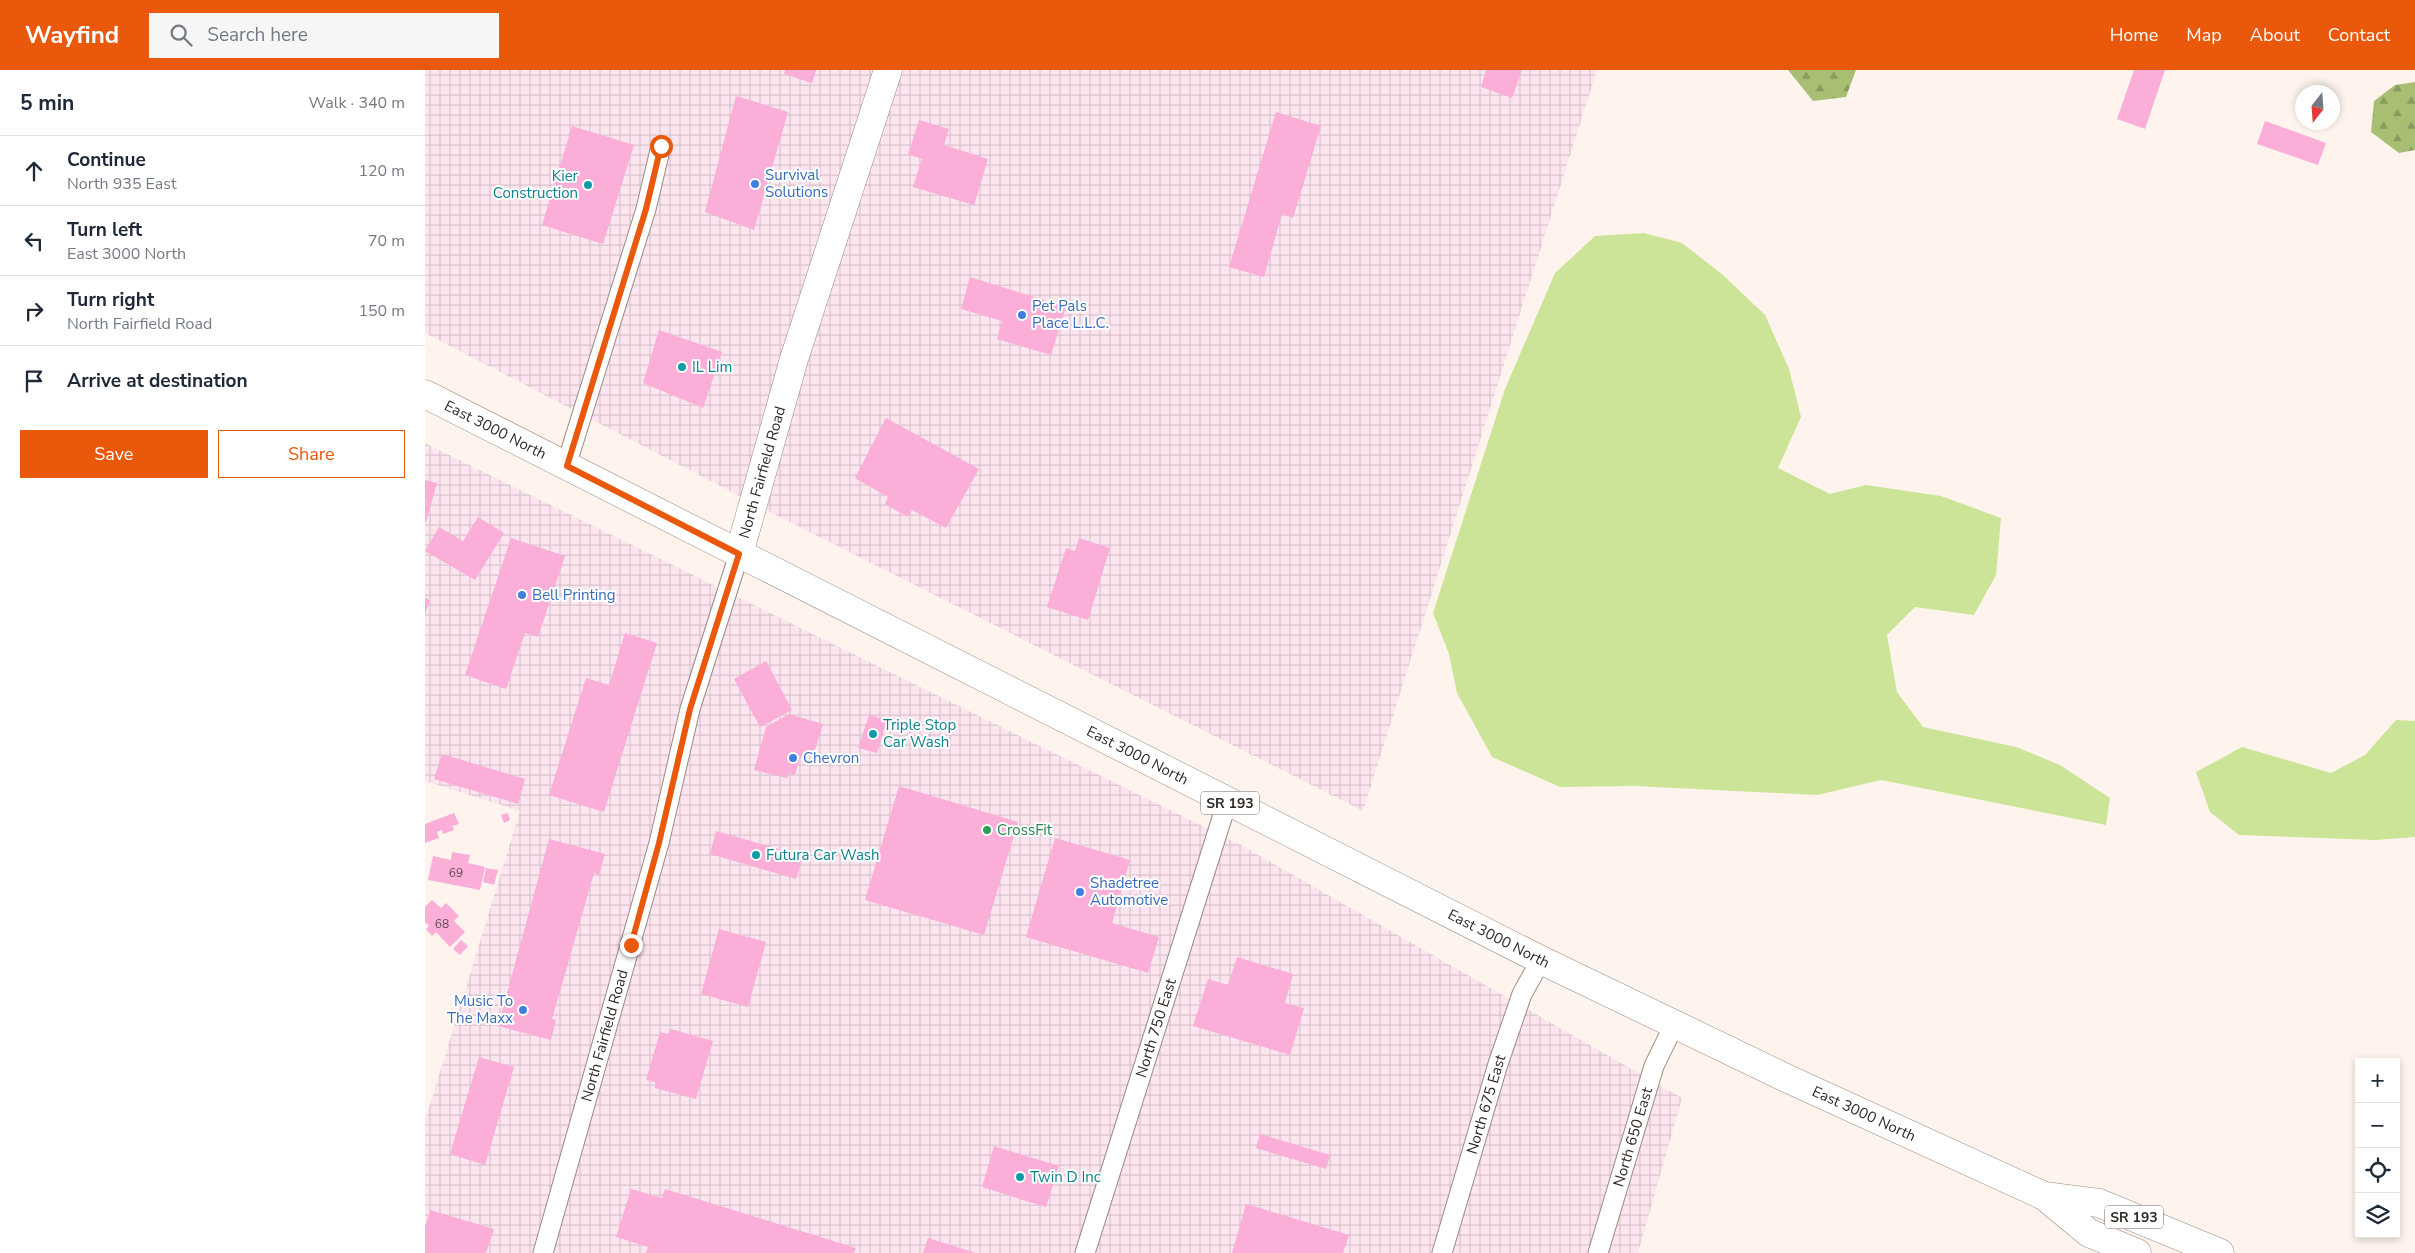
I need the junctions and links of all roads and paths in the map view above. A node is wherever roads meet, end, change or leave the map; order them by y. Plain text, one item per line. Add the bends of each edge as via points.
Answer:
1 (888, 70) edge
2 (661, 146) dead end
3 (425, 394) edge
4 (567, 466) junction
5 (739, 554) junction
6 (1227, 802) junction
7 (1541, 960) junction
8 (1674, 1024) junction
9 (2044, 1196) junction
10 (543, 1253) edge
11 (1085, 1253) edge
12 (1443, 1253) edge
13 (1598, 1253) edge
14 (2137, 1253) edge
15 (2220, 1253) edge

1 - 5 main road, North Fairfield Road via 794,359
2 - 4 street via 646,209
3 - 4 main road, East 3000 North / SR 193
4 - 5 main road, East 3000 North / SR 193
5 - 6 main road, East 3000 North / SR 193
5 - 10 street, North Fairfield Road via 690,709 659,843
6 - 7 main road, East 3000 North / SR 193
6 - 11 street, North 750 East
7 - 8 main road, East 3000 North / SR 193
7 - 12 street, North 675 East via 1522,994 1498,1064
8 - 9 main road, East 3000 North / SR 193
8 - 13 street, North 650 East via 1654,1066
9 - 14 main road, East 3000 North / SR 193 via 2089,1233
9 - 15 main road, East 3000 North / SR 193 via 2099,1203

